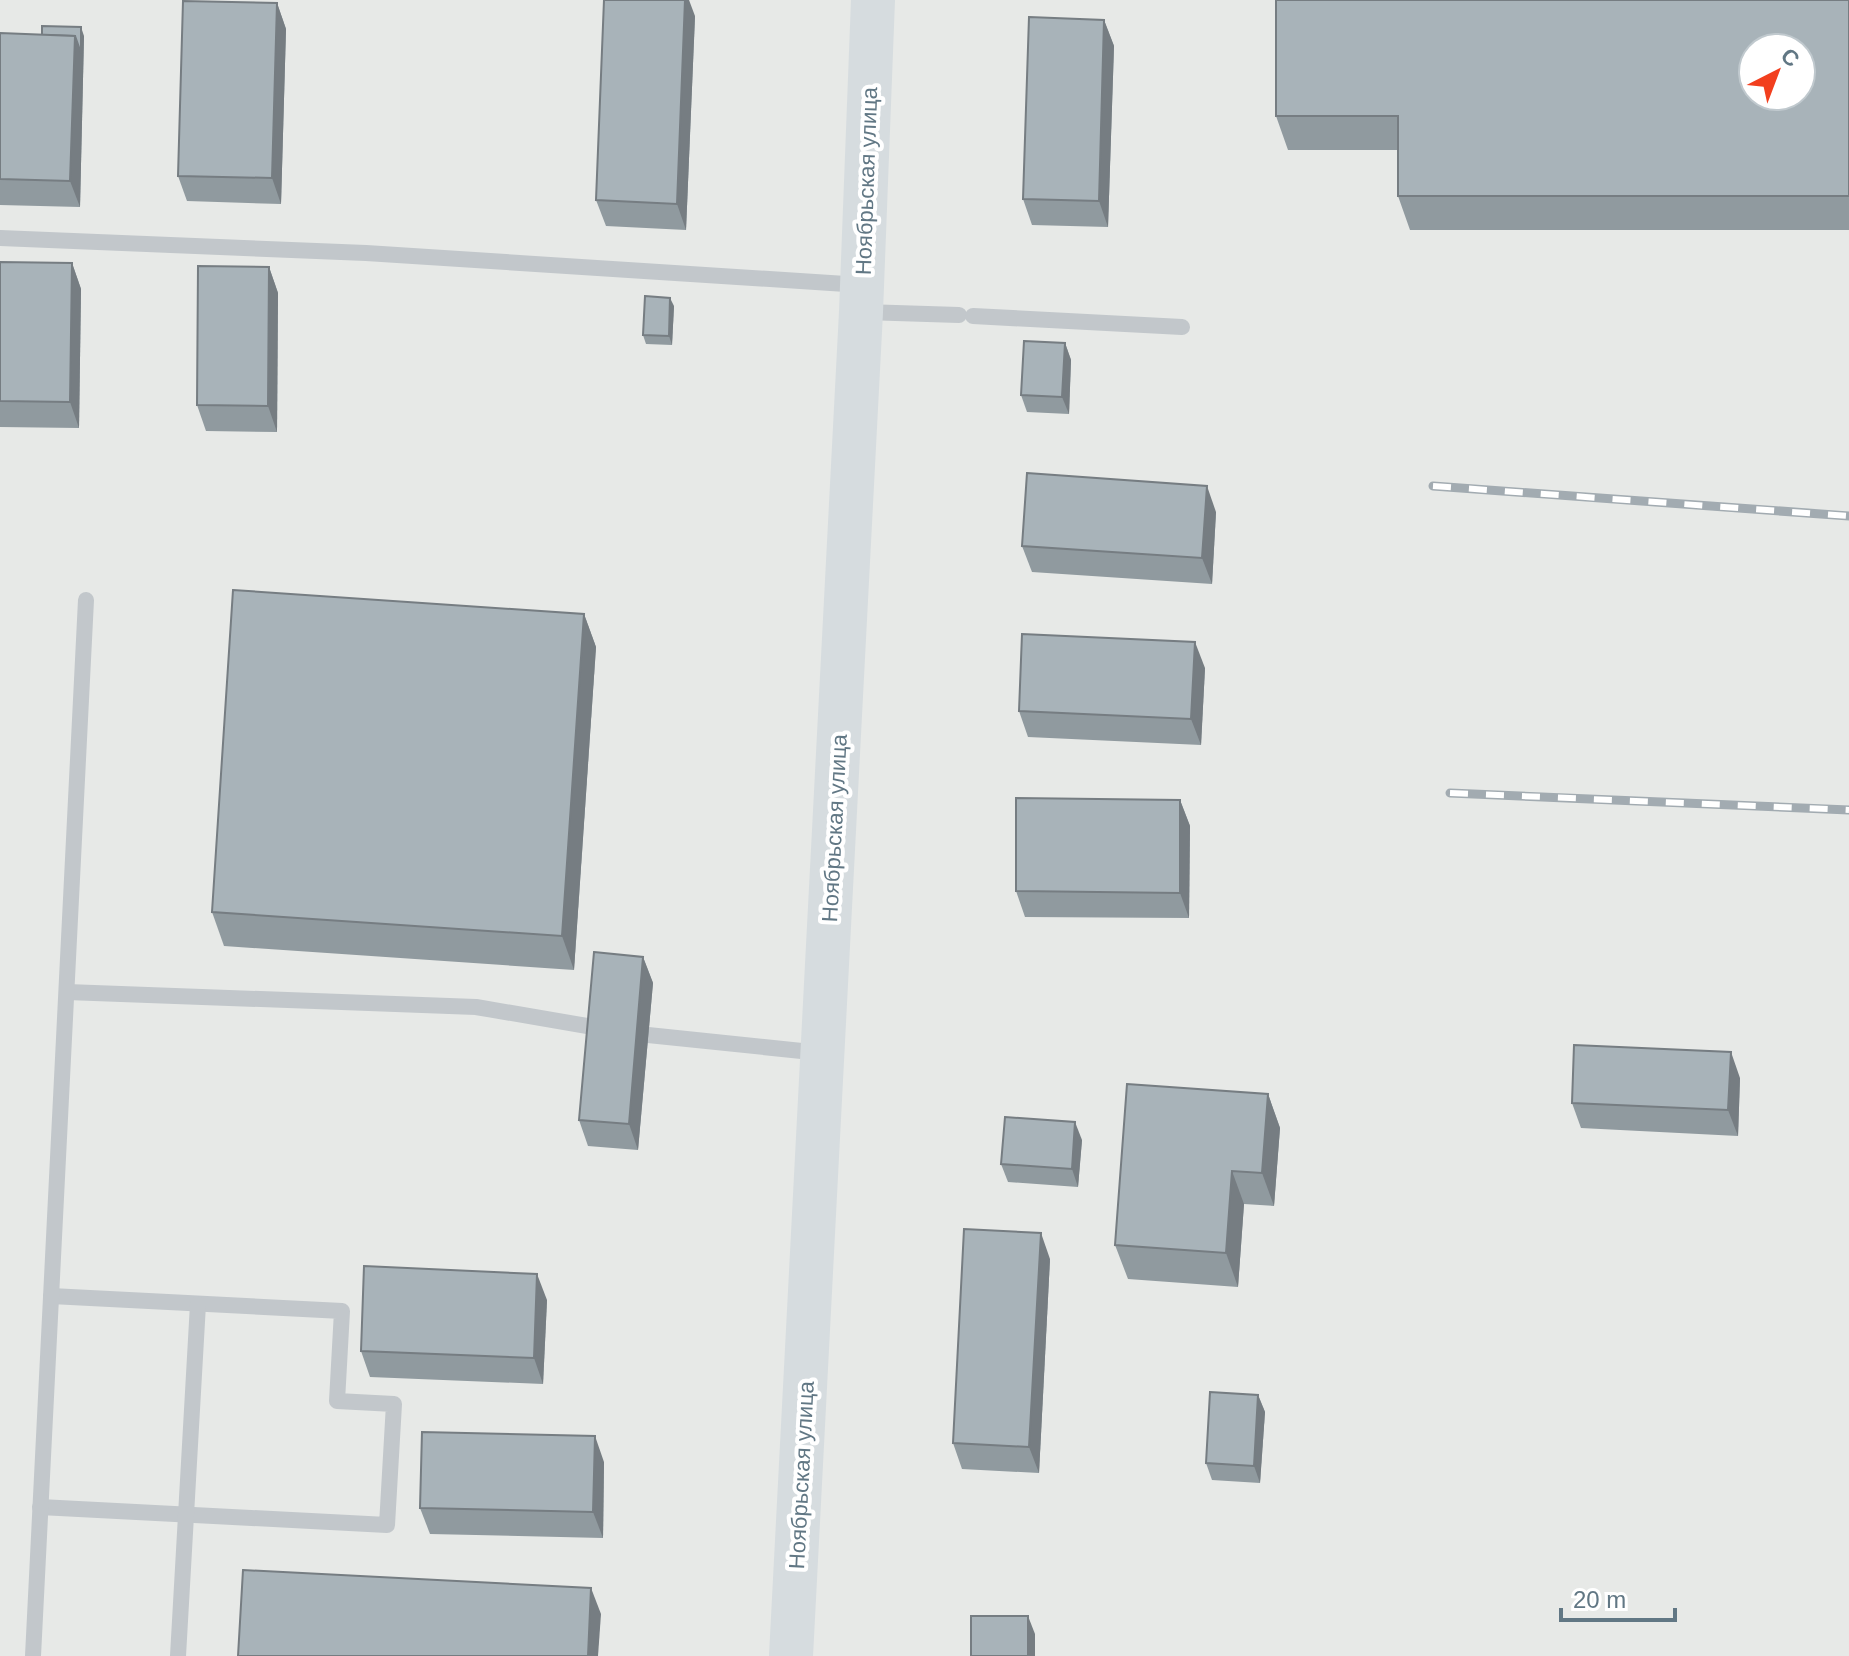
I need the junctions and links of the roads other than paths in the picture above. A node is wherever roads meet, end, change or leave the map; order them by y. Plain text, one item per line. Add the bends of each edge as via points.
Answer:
1 (873, 0) edge
2 (0, 238) edge
3 (862, 299) junction
4 (1182, 327) dead end
5 (86, 600) dead end
6 (67, 992) junction
7 (599, 1028) edge
8 (648, 1035) dead end
9 (823, 1053) junction
10 (51, 1296) junction
11 (198, 1304) junction
12 (40, 1507) junction
13 (186, 1514) junction
14 (33, 1656) edge
15 (178, 1656) edge
16 (791, 1656) edge

1 - 3 main road, Ноябрьская улица
2 - 3 lane via 366,253
3 - 4 lane via 966,315
3 - 9 main road, Ноябрьская улица
5 - 6 lane
6 - 7 lane via 476,1007
6 - 10 lane
8 - 9 lane
9 - 16 main road, Ноябрьская улица
10 - 11 lane
10 - 12 lane
11 - 13 lane
11 - 13 lane via 342,1311 337,1401 394,1404 387,1525
12 - 13 lane
12 - 14 lane
13 - 15 lane

